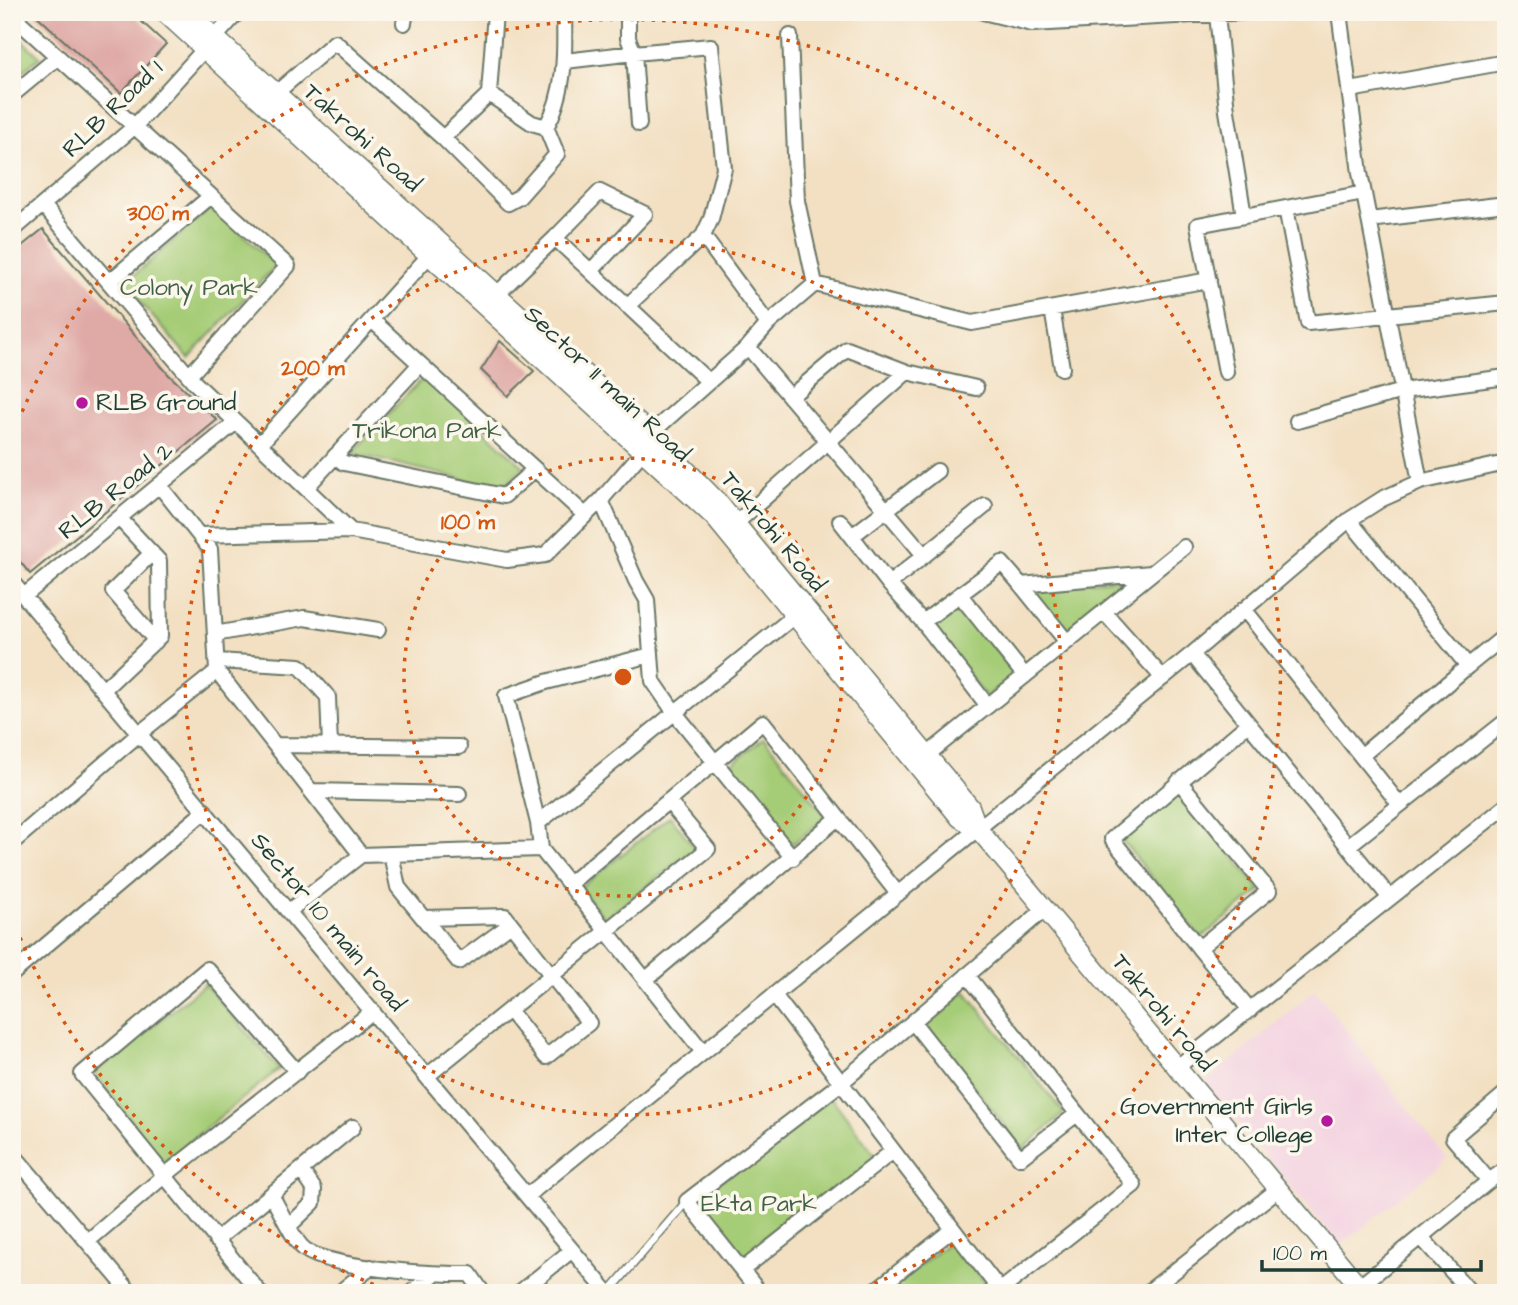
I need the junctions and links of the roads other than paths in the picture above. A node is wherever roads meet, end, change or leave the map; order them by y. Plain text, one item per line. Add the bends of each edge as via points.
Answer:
1 (164, 12) edge
2 (187, 12) edge
3 (238, 12) edge
4 (495, 12) edge
5 (564, 12) edge
6 (628, 12) edge
7 (983, 12) edge
8 (1247, 12) edge
9 (1339, 12) edge
10 (1217, 14) edge
11 (12, 15) edge
12 (790, 36) dead end
13 (209, 43) junction
14 (634, 53) junction
15 (58, 57) junction
16 (565, 61) junction
17 (1506, 62) edge
18 (1349, 90) junction
19 (276, 93) junction
20 (489, 93) junction
21 (12, 95) edge
22 (639, 124) dead end
23 (134, 127) junction
24 (545, 127) junction
25 (443, 138) junction
26 (1364, 193) junction
27 (211, 196) junction
28 (1506, 204) edge
29 (43, 205) junction
30 (1286, 208) junction
31 (1244, 216) junction
32 (1369, 219) junction
33 (12, 231) edge
34 (702, 236) junction
35 (555, 238) junction
36 (435, 249) junction
37 (591, 271) junction
38 (1209, 281) junction
39 (109, 282) junction
40 (815, 284) junction
41 (497, 294) junction
42 (1506, 303) edge
43 (627, 306) junction
44 (1052, 309) junction
45 (1388, 314) junction
46 (372, 320) junction
47 (768, 324) junction
48 (748, 347) junction
49 (420, 364) junction
50 (1062, 368) dead end
51 (907, 372) junction
52 (1226, 372) dead end
53 (190, 376) junction
54 (1506, 377) edge
55 (709, 382) junction
56 (976, 388) dead end
57 (1402, 391) junction
58 (790, 397) junction
59 (1297, 421) dead end
60 (236, 422) junction
61 (647, 442) junction
62 (827, 442) junction
63 (260, 444) junction
64 (335, 456) junction
65 (1506, 463) edge
66 (535, 469) junction
67 (937, 471) dead end
68 (1420, 482) junction
69 (159, 485) junction
70 (306, 488) junction
71 (601, 500) junction
72 (985, 506) dead end
73 (886, 509) junction
74 (585, 515) junction
75 (119, 518) junction
76 (1349, 520) junction
77 (840, 521) dead end
78 (735, 524) junction
79 (351, 531) junction
80 (199, 536) junction
81 (852, 536) junction
82 (1184, 547) dead end
83 (152, 552) junction
84 (924, 555) junction
85 (1152, 573) junction
86 (12, 582) edge
87 (889, 584) junction
88 (1021, 585) junction
89 (960, 595) junction
90 (24, 596) junction
91 (1244, 610) junction
92 (800, 612) junction
93 (1104, 612) junction
94 (923, 622) junction
95 (378, 630) dead end
96 (215, 634) junction
97 (1506, 635) edge
98 (156, 641) junction
99 (1067, 642) junction
100 (1192, 654) junction
101 (651, 655) junction
102 (217, 666) junction
103 (1468, 666) junction
104 (1025, 676) junction
105 (1163, 678) junction
106 (103, 690) junction
107 (988, 706) junction
108 (675, 713) junction
109 (1506, 721) edge
110 (1248, 724) junction
111 (140, 733) junction
112 (275, 745) junction
113 (330, 746) junction
114 (459, 747) dead end
115 (928, 755) junction
116 (1361, 756) junction
117 (715, 762) junction
118 (1179, 782) junction
119 (311, 791) junction
120 (459, 794) dead end
121 (668, 801) junction
122 (1400, 805) junction
123 (1506, 806) edge
124 (205, 811) junction
125 (838, 818) junction
126 (538, 823) junction
127 (978, 829) junction
128 (12, 843) edge
129 (1348, 846) junction
130 (541, 849) junction
131 (391, 854) junction
132 (361, 855) junction
133 (793, 858) junction
134 (569, 884) junction
135 (898, 894) junction
136 (1390, 898) junction
137 (1045, 909) junction
138 (289, 911) junction
139 (424, 918) junction
140 (511, 924) junction
141 (607, 932) junction
142 (1199, 948) junction
143 (12, 974) edge
144 (967, 975) junction
145 (552, 976) junction
146 (645, 980) junction
147 (774, 995) junction
148 (509, 1010) junction
149 (1250, 1010) junction
150 (373, 1011) junction
151 (913, 1022) junction
152 (703, 1052) junction
153 (1177, 1068) junction
154 (297, 1072) junction
155 (427, 1076) junction
156 (841, 1083) junction
157 (1506, 1093) edge
158 (1077, 1114) junction
159 (353, 1127) dead end
160 (893, 1151) junction
161 (12, 1153) edge
162 (1506, 1169) edge
163 (301, 1170) junction
164 (164, 1176) junction
165 (1489, 1181) junction
166 (1277, 1190) junction
167 (271, 1195) junction
168 (527, 1196) junction
169 (687, 1201) junction
170 (289, 1226) junction
171 (953, 1229) junction
172 (1421, 1237) junction
173 (216, 1240) junction
174 (88, 1241) junction
175 (572, 1250) junction
176 (371, 1267) junction
177 (742, 1270) junction
178 (433, 1275) junction
179 (1362, 1289) edge
180 (1000, 1292) edge
181 (131, 1293) edge
182 (260, 1293) edge
183 (339, 1293) edge
184 (411, 1293) edge
185 (484, 1293) edge
186 (519, 1293) edge
187 (608, 1293) edge
188 (760, 1293) edge
189 (872, 1293) edge
190 (1147, 1293) edge
191 (1471, 1293) edge

1 - 13 street, Sector 11 main Road
2 - 13 street, Takrohi Road
3 - 13 street, RLB Road 1
4 - 20 street
5 - 16 street
6 - 14 street via 628,38
7 - 10 street via 1032,24
8 - 10 street
9 - 18 street
10 - 31 street
11 - 15 street
12 - 40 street via 797,201
13 - 19 street, Takrohi Road
13 - 23 street, RLB Road 1
13 - 36 street, Sector 11 main Road
14 - 16 street
14 - 22 street
14 - 34 street via 712,46 723,168 711,219
15 - 21 street
15 - 23 street
16 - 24 street
17 - 18 street
18 - 26 street
19 - 25 street via 335,42
19 - 36 street, Takrohi Road
20 - 24 street
20 - 25 street
23 - 27 street
23 - 29 street, RLB Road 1
24 - 25 street via 557,154 519,197 508,203
26 - 30 street
26 - 32 street
27 - 39 street
27 - 53 street via 288,266
28 - 32 street
29 - 33 street, RLB Road 1
29 - 39 street
30 - 31 street
30 - 45 street via 1308,323
31 - 38 street via 1198,225
32 - 45 street
34 - 43 street
34 - 47 street
35 - 37 street
35 - 37 street via 600,192 645,214
35 - 41 street
36 - 41 street, Takrohi Road
36 - 46 street
36 - 61 street, Sector 11 main Road
37 - 43 street
38 - 44 street
38 - 52 street
39 - 53 street
40 - 44 street via 972,323
40 - 47 street
41 - 61 street, Takrohi Road
42 - 45 street
43 - 55 street
44 - 50 street
45 - 57 street
46 - 49 street
46 - 63 street
47 - 48 street
48 - 55 street
48 - 58 street
49 - 64 street
49 - 66 street
51 - 56 street
51 - 58 street via 847,349
51 - 62 street
53 - 60 street
54 - 57 street
55 - 61 street
57 - 59 street
57 - 68 street
58 - 62 street
60 - 63 street
60 - 69 street, RLB Road 2
61 - 71 street
61 - 78 street, Takrohi Road via 717,501
61 - 92 street, Sector 11 main Road
62 - 73 street
62 - 78 street
63 - 70 street
64 - 66 street via 344,463 505,496
64 - 70 street
65 - 68 street
66 - 74 street
67 - 73 street
68 - 76 street
69 - 75 street, RLB Road 2
69 - 80 street
70 - 79 street
71 - 74 street
71 - 101 street via 647,600
72 - 84 street
73 - 81 street
73 - 84 street
74 - 79 street via 545,555 507,560
75 - 83 street
75 - 90 street, RLB Road 2
76 - 91 street
76 - 103 street
77 - 81 street
78 - 92 street, Takrohi Road
79 - 80 street
80 - 96 street via 210,549
81 - 87 street
82 - 85 street
83 - 98 street via 159,561 160,636
83 - 98 street via 113,591
84 - 87 street
85 - 88 street
85 - 93 street
86 - 90 street, Sector 10 main road
87 - 94 street
88 - 89 street via 1002,564
88 - 99 street
89 - 94 street
89 - 104 street
90 - 106 street, Sector 10 main road
91 - 100 street
91 - 116 street
92 - 108 street
92 - 115 street, Takrohi Road
92 - 127 street, Sector 11 main Road via 960,818
93 - 99 street
93 - 105 street
94 - 107 street
95 - 96 street via 304,618
96 - 102 street
97 - 103 street
98 - 106 street
99 - 104 street
100 - 105 street
100 - 110 street
101 - 108 street via 653,681
101 - 126 street via 506,696
102 - 111 street
102 - 112 street
102 - 113 street via 300,666 328,697
103 - 116 street
104 - 107 street
105 - 127 street
106 - 111 street, Sector 10 main road
107 - 115 street
108 - 117 street
108 - 126 street
109 - 122 street
110 - 118 street
110 - 129 street
111 - 124 street, Sector 10 main road
111 - 128 street
112 - 113 street
112 - 119 street
113 - 114 street
115 - 127 street, Takrohi Road via 971,807
116 - 122 street
117 - 121 street
117 - 125 street via 764,722
117 - 133 street
118 - 142 street via 1111,839
118 - 142 street via 1269,891
119 - 120 street
119 - 132 street
121 - 134 street
121 - 141 street via 708,849
122 - 129 street
123 - 136 street
124 - 138 street, Sector 10 main road
124 - 143 street
125 - 133 street
125 - 135 street
126 - 130 street
127 - 135 street
127 - 137 street, Takrohi road
129 - 136 street
130 - 131 street
130 - 134 street
131 - 132 street
131 - 139 street via 398,887
132 - 138 street
133 - 146 street
134 - 141 street
135 - 147 street
136 - 149 street
137 - 144 street
137 - 153 street, Takrohi road
138 - 150 street, Sector 10 main road
139 - 140 street via 505,916
139 - 140 street via 459,962
140 - 145 street
141 - 145 street
141 - 146 street
142 - 149 street
144 - 151 street
144 - 158 street
145 - 148 street
145 - 148 street via 589,1023 546,1057
146 - 152 street
147 - 152 street
147 - 156 street
148 - 155 street
149 - 153 street
150 - 154 street
150 - 155 street, Sector 10 main road
151 - 156 street
151 - 158 street via 1020,1158
152 - 168 street
153 - 166 street, Takrohi road
154 - 164 street
154 - 164 street via 207,970 82,1074
155 - 168 street, Sector 10 main road
156 - 160 street
156 - 169 street
157 - 165 street via 1453,1138
158 - 180 street via 1134,1185
159 - 163 street
160 - 171 street
160 - 177 street
161 - 174 street
162 - 165 street
163 - 167 street
163 - 170 street via 314,1189 313,1203
164 - 173 street
164 - 174 street
165 - 172 street
166 - 179 street, Takrohi road
166 - 190 street
167 - 170 street
167 - 173 street
168 - 175 street, Sector 10 main road
169 - 177 street
169 - 187 lane
170 - 176 street via 303,1248 341,1263
171 - 180 street
171 - 189 street
172 - 179 street
172 - 191 street
173 - 182 street
174 - 181 street
175 - 186 street
175 - 187 street, Sector 10 main road
176 - 178 street
176 - 183 street
177 - 188 street
178 - 184 street
178 - 185 street via 470,1275

